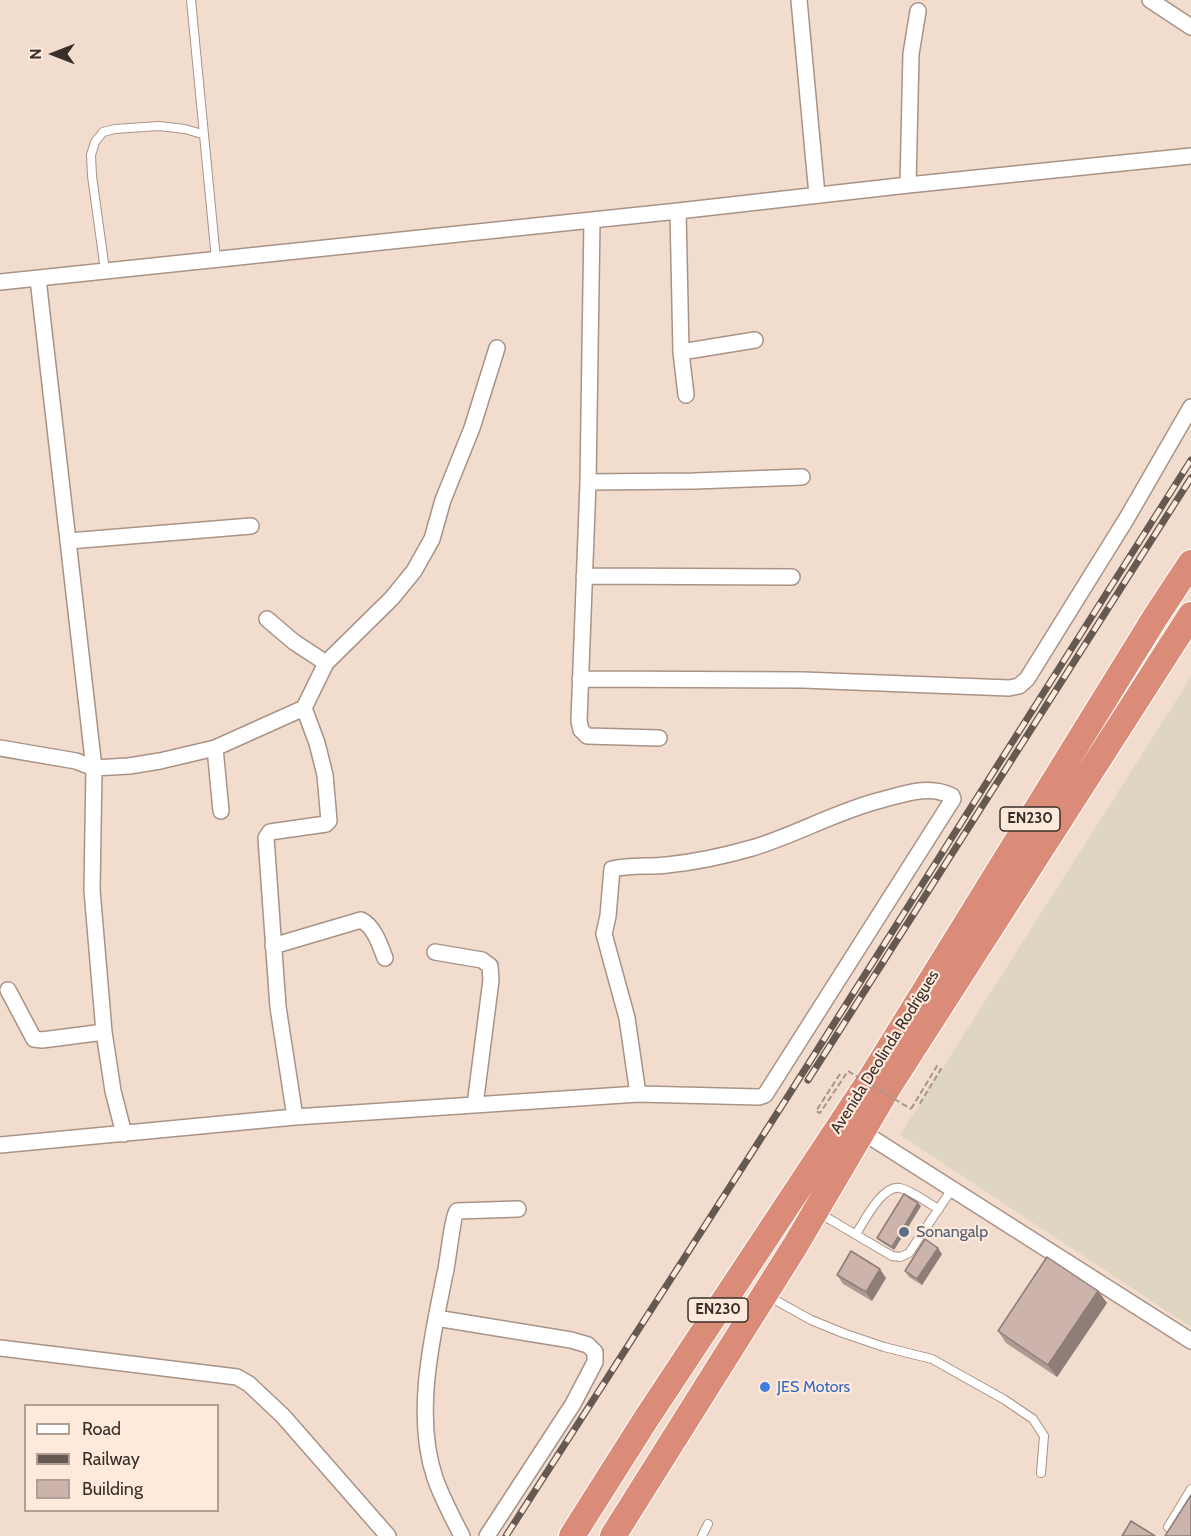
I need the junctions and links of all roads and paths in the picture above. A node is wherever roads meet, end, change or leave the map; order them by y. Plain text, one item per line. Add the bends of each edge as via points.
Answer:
1 (191, 0) edge
2 (799, 0) edge
3 (1150, 0) edge
4 (918, 11) dead end
5 (1191, 27) edge
6 (202, 134) junction
7 (1191, 156) edge
8 (908, 184) junction
9 (817, 195) junction
10 (678, 211) junction
11 (592, 220) junction
12 (216, 259) junction
13 (105, 270) junction
14 (38, 279) junction
15 (0, 282) edge
16 (754, 339) dead end
17 (497, 348) dead end
18 (681, 352) junction
19 (686, 395) dead end
20 (1191, 407) edge
21 (802, 477) dead end
22 (588, 483) junction
23 (251, 526) dead end
24 (69, 541) junction
25 (1191, 563) edge
26 (584, 576) junction
27 (792, 577) dead end
28 (1191, 615) edge
29 (267, 619) dead end
30 (326, 663) junction
31 (580, 679) junction
32 (304, 708) junction
33 (659, 738) dead end
34 (0, 748) edge
35 (215, 748) junction
36 (94, 768) junction
37 (221, 811) dead end
38 (273, 946) junction
39 (435, 952) dead end
40 (385, 958) dead end
41 (8, 990) dead end
42 (104, 1032) junction
43 (840, 1074) dead end
44 (638, 1094) junction
45 (475, 1105) junction
46 (919, 1105) dead end
47 (295, 1117) junction
48 (861, 1131) junction
49 (124, 1134) junction
50 (0, 1145) edge
51 (952, 1189) junction
52 (518, 1209) dead end
53 (939, 1209) junction
54 (815, 1210) junction
55 (856, 1234) junction
56 (764, 1294) junction
57 (436, 1318) junction
58 (1191, 1341) edge
59 (0, 1348) edge
60 (1041, 1473) dead end
61 (1191, 1489) edge
62 (708, 1524) dead end
63 (1168, 1527) edge
64 (388, 1536) edge
65 (462, 1536) edge
66 (487, 1536) edge
67 (572, 1536) edge
68 (613, 1536) edge
69 (702, 1536) edge

1 - 6 lane
2 - 9 street
3 - 5 street
4 - 8 street via 911,54
6 - 12 lane
6 - 13 lane via 159,126 115,129 103,132 95,142 92,176
7 - 8 street
8 - 9 street
9 - 10 street
10 - 11 street
10 - 18 street
11 - 12 street
11 - 22 street
12 - 13 street
13 - 14 street
14 - 15 street
14 - 24 street
16 - 18 street
17 - 30 street via 432,539 414,571 392,598
18 - 19 street
20 - 31 street via 1127,518 1019,686
21 - 22 street
22 - 26 street
23 - 24 street
24 - 36 street
25 - 67 highway, Avenida Deolinda Rodrigues / EN230 via 866,1086
26 - 27 street
26 - 31 street
28 - 48 highway, Avenida Deolinda Rodrigues / EN230
29 - 30 street
30 - 32 street
31 - 33 street via 579,721 587,736
32 - 35 street
32 - 38 street via 325,775 330,817 326,824 276,830 266,838
34 - 36 street
35 - 36 street via 160,761
35 - 37 street
36 - 42 street via 92,890
38 - 40 street via 360,920 367,923 379,941
38 - 47 street
39 - 45 street via 482,960 490,966
41 - 42 street via 34,1039
42 - 49 street via 112,1091
43 - 46 path, bridge via 816,1111 820,1113 848,1071 911,1109 937,1066 941,1069
44 - 44 street via 627,1018 604,934 612,869 715,858 796,833 864,804 919,790 952,796 765,1095
44 - 45 street
45 - 47 street
47 - 49 street
48 - 51 street
48 - 54 highway, Avenida Deolinda Rodrigues / EN230
49 - 50 street
51 - 53 lane
51 - 58 street
52 - 57 street via 457,1210
53 - 55 lane via 894,1188 883,1193
53 - 55 lane via 909,1253 900,1257
54 - 55 lane
54 - 56 highway, Avenida Deolinda Rodrigues / EN230
56 - 60 lane via 811,1320 884,1347 932,1359 1014,1406 1033,1419 1044,1436
56 - 68 highway, Avenida Deolinda Rodrigues / EN230
57 - 65 street via 426,1407 428,1446 435,1477
57 - 66 street via 571,1340 595,1352 595,1362 573,1404
59 - 64 street via 237,1377 283,1416
61 - 63 lane
62 - 69 lane

